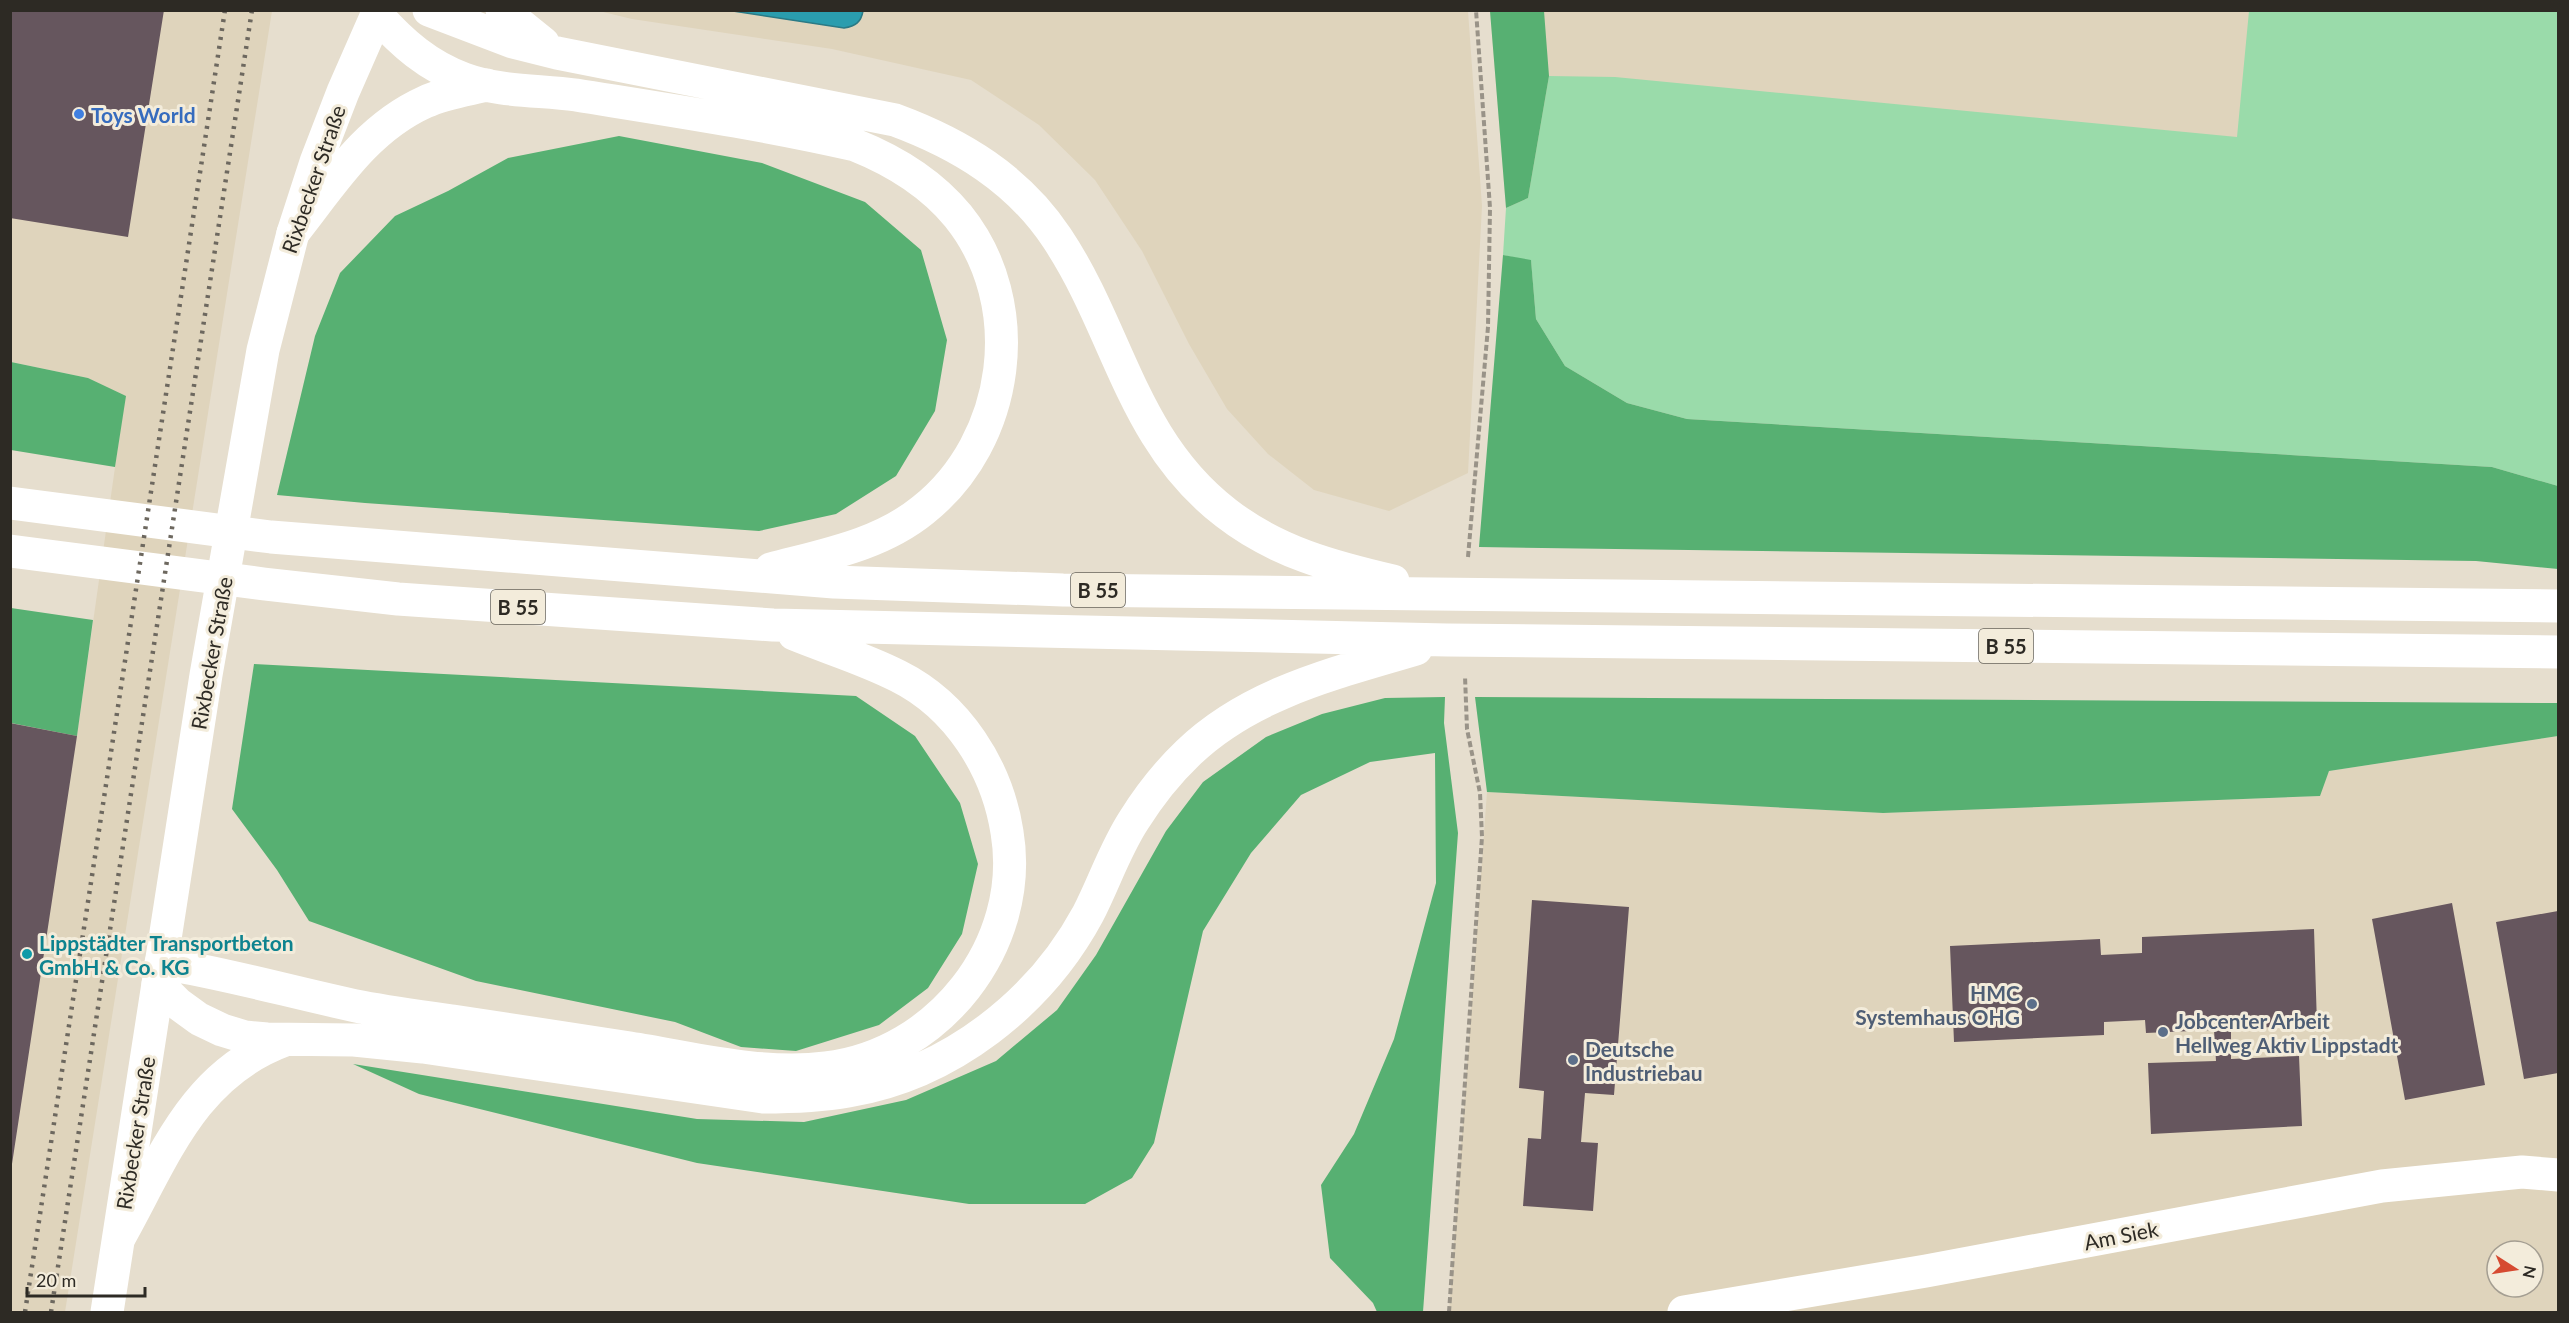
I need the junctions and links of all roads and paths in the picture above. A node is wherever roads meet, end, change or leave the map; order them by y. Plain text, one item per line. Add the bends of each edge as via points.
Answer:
1 (429, 10) edge
2 (502, 10) edge
3 (378, 13) edge
4 (557, 53) junction
5 (487, 85) junction
6 (293, 233) junction
7 (10, 503) edge
8 (10, 551) edge
9 (750, 575) junction
10 (1463, 594) junction
11 (2559, 606) edge
12 (772, 626) junction
13 (1463, 640) junction
14 (2559, 652) edge
15 (160, 973) junction
16 (290, 1039) junction
17 (2559, 1175) edge
18 (119, 1238) junction
19 (107, 1312) edge
20 (1684, 1312) edge

1 - 4 main road via 513,42
2 - 4 main road
3 - 5 main road via 407,47 425,60 465,80
3 - 6 main road, Rixbecker Straße via 324,142
4 - 10 main road via 895,120 957,146 1012,186 1057,238 1156,436 1200,490 1253,532 1314,561
5 - 6 main road via 426,101 380,129 360,148
5 - 9 main road via 573,95 855,145 884,156 937,193 976,244 990,273 998,304 1001,369 994,402 968,462 947,488 895,529 866,543
6 - 15 main road, Rixbecker Straße via 263,350 206,675
7 - 9 main road, B 55 via 271,537
8 - 12 main road, B 55 via 398,599
9 - 10 main road, B 55 via 1063,590
10 - 11 main road, B 55
12 - 13 main road, B 55
12 - 15 main road via 899,676 928,694 974,744 1002,805 1009,872 1005,906 995,938 962,993 941,1016 897,1046 826,1069 725,1065 365,1008 203,970
13 - 14 main road, B 55
13 - 16 main road via 1356,667 1281,693 1223,724 1158,785 1133,821 1088,914 1038,985 972,1041 934,1063 893,1079 850,1091 763,1097 423,1047
15 - 16 main road via 177,1003 222,1030 245,1037
15 - 18 main road, Rixbecker Straße
16 - 18 main road via 231,1069 192,1108
17 - 20 main road, Am Siek via 2523,1172 2382,1186
18 - 19 main road, Rixbecker Straße

